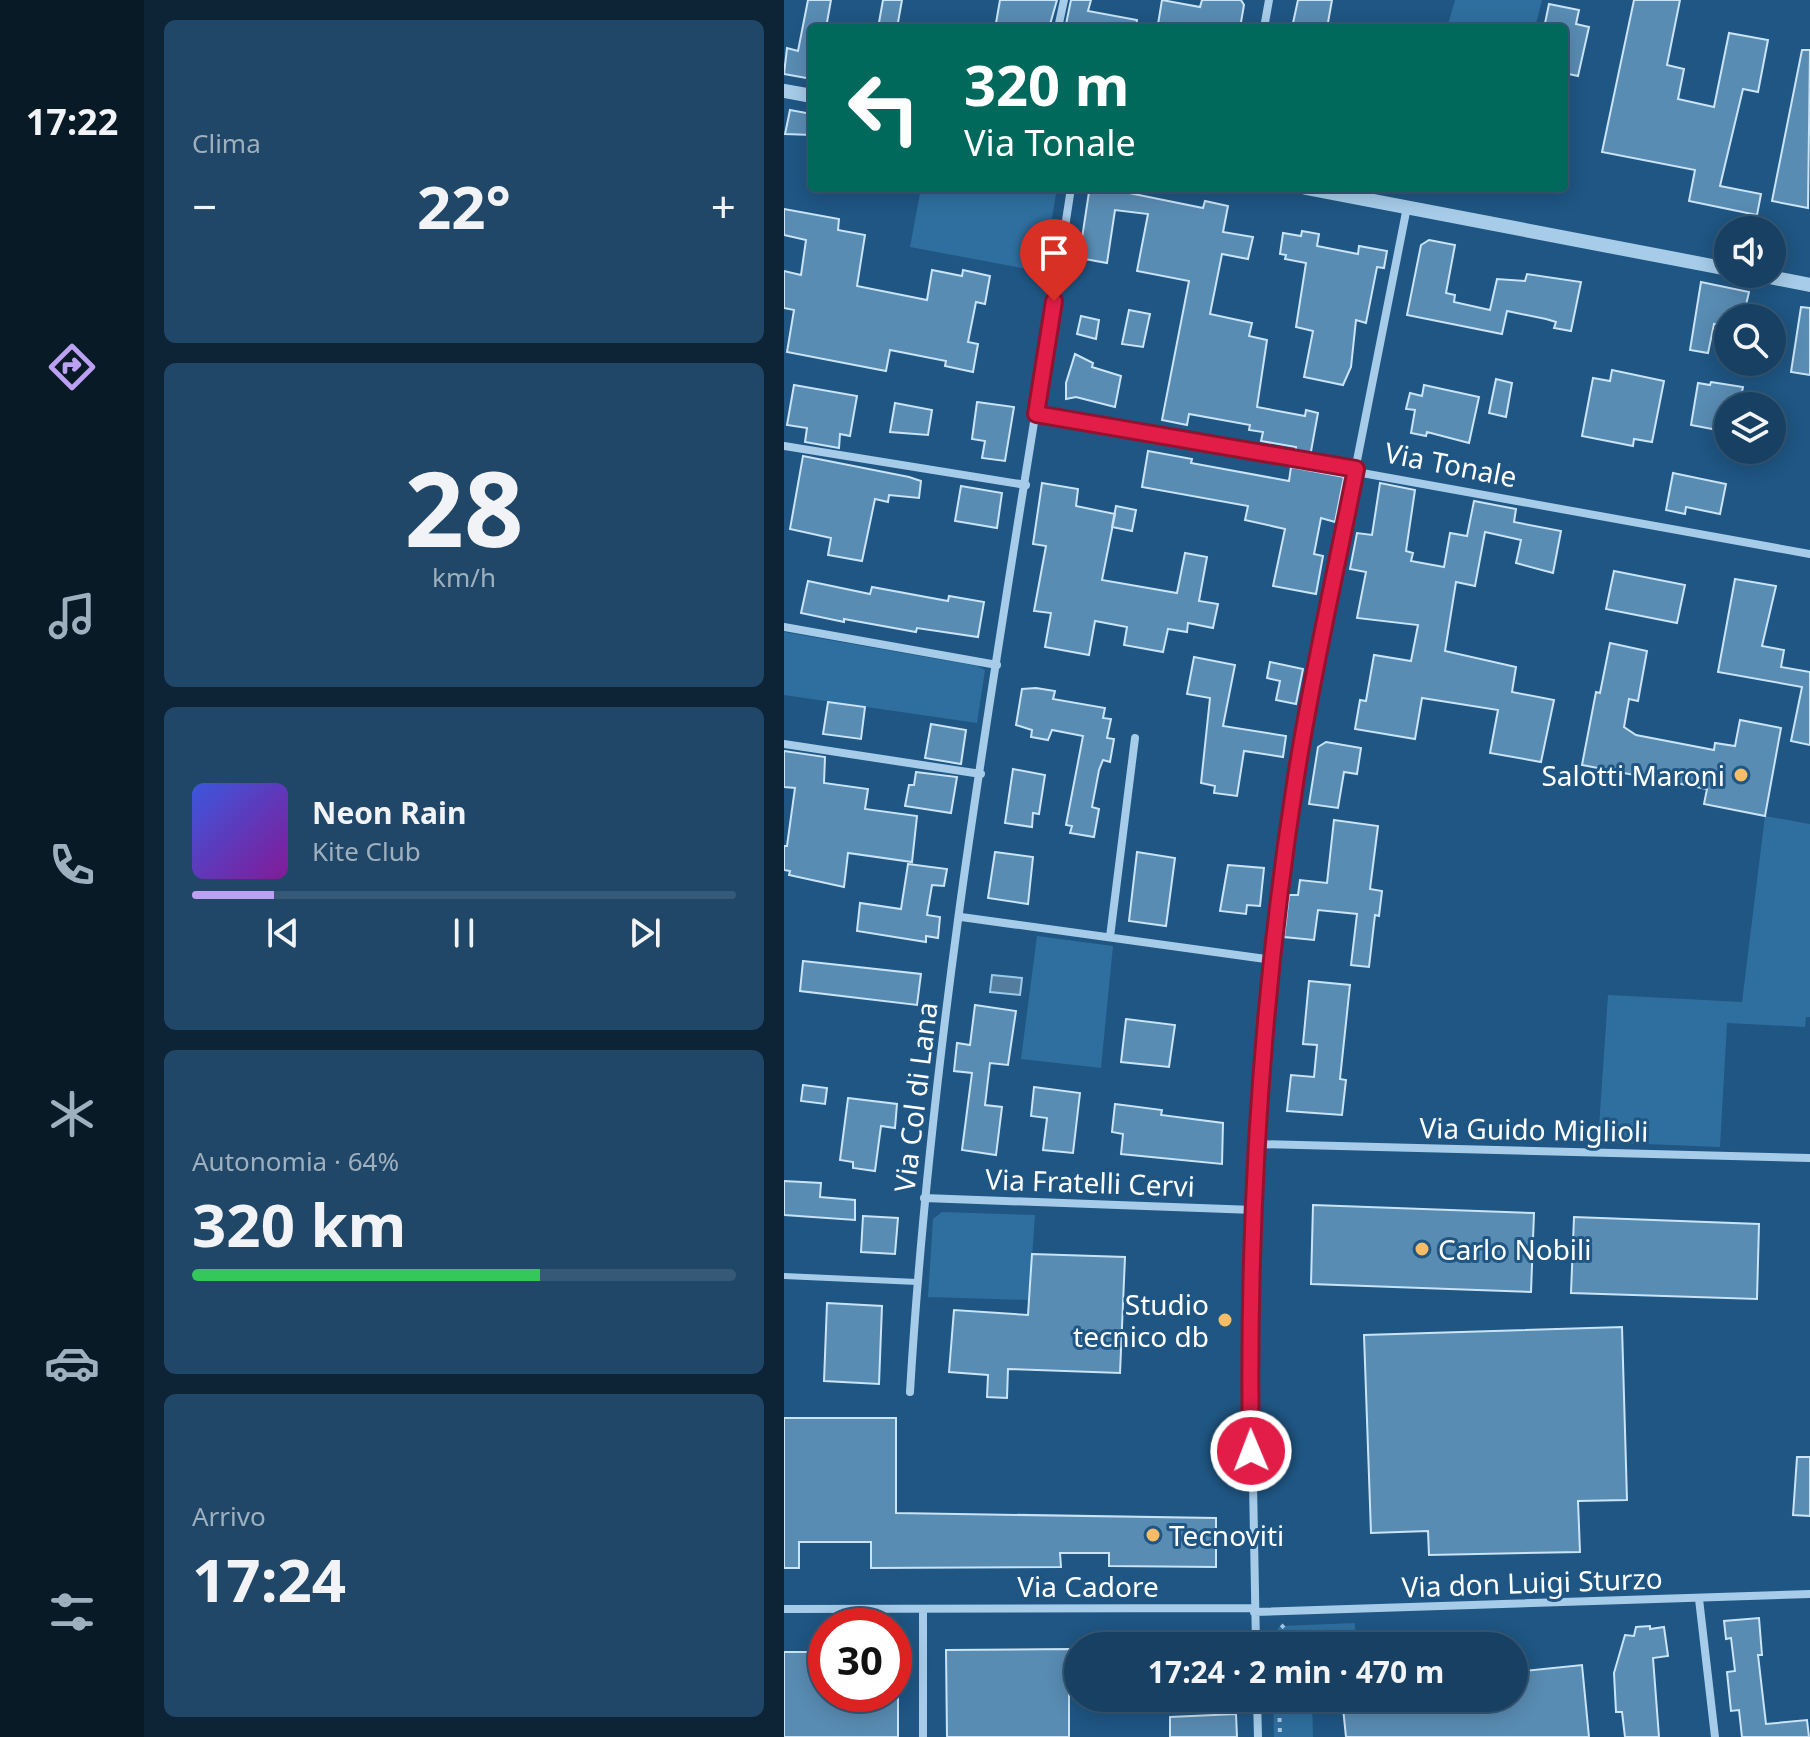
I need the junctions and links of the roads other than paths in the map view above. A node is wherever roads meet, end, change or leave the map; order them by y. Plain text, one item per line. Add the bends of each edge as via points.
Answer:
1 (1064, 0) edge
2 (1269, 0) edge
3 (1059, 24) edge
4 (1265, 24) edge
5 (784, 91) edge
6 (808, 95) edge
7 (1070, 192) edge
8 (1327, 192) edge
9 (1407, 207) junction
10 (1714, 266) edge
11 (1786, 280) edge
12 (1810, 285) edge
13 (1036, 414) junction
14 (784, 446) edge
15 (1356, 469) junction
16 (1026, 485) junction
17 (1810, 554) edge
18 (784, 627) edge
19 (997, 665) junction
20 (1135, 738) dead end
21 (784, 744) edge
22 (981, 774) junction
23 (961, 917) junction
24 (1110, 937) junction
25 (1273, 960) junction
26 (1257, 1144) junction
27 (1810, 1158) edge
28 (924, 1198) junction
29 (1254, 1210) junction
30 (784, 1276) edge
31 (917, 1282) junction
32 (910, 1392) dead end
33 (1810, 1594) edge
34 (1699, 1599) junction
35 (784, 1609) edge
36 (923, 1609) junction
37 (1254, 1610) junction
38 (1255, 1632) edge
39 (1257, 1712) edge
40 (923, 1737) edge
41 (1258, 1737) edge
42 (1715, 1737) edge

1 - 3 street
2 - 4 street
5 - 6 street
7 - 13 street, Via Col di Lana
8 - 9 street
9 - 10 street
9 - 15 street
11 - 12 street
13 - 15 street, Via Tonale
13 - 16 street, Via Col di Lana
14 - 16 street
15 - 17 street, Via Tonale
15 - 25 street via 1296,776
16 - 19 street, Via Col di Lana
18 - 19 street
19 - 22 street, Via Col di Lana
20 - 24 street
21 - 22 street
22 - 23 street, Via Col di Lana
23 - 24 street
23 - 28 street, Via Col di Lana
24 - 25 street
25 - 26 street
26 - 27 street, Via Guido Miglioli
26 - 29 street
28 - 29 street, Via Fratelli Cervi
28 - 31 street, Via Col di Lana
29 - 37 street
30 - 31 lane
31 - 32 street, Via Col di Lana
33 - 34 street, Via don Luigi Sturzo
34 - 37 street, Via don Luigi Sturzo
34 - 42 street
35 - 36 street, Via Cadore
36 - 37 street, Via Cadore
36 - 40 street
37 - 38 street
39 - 41 street

